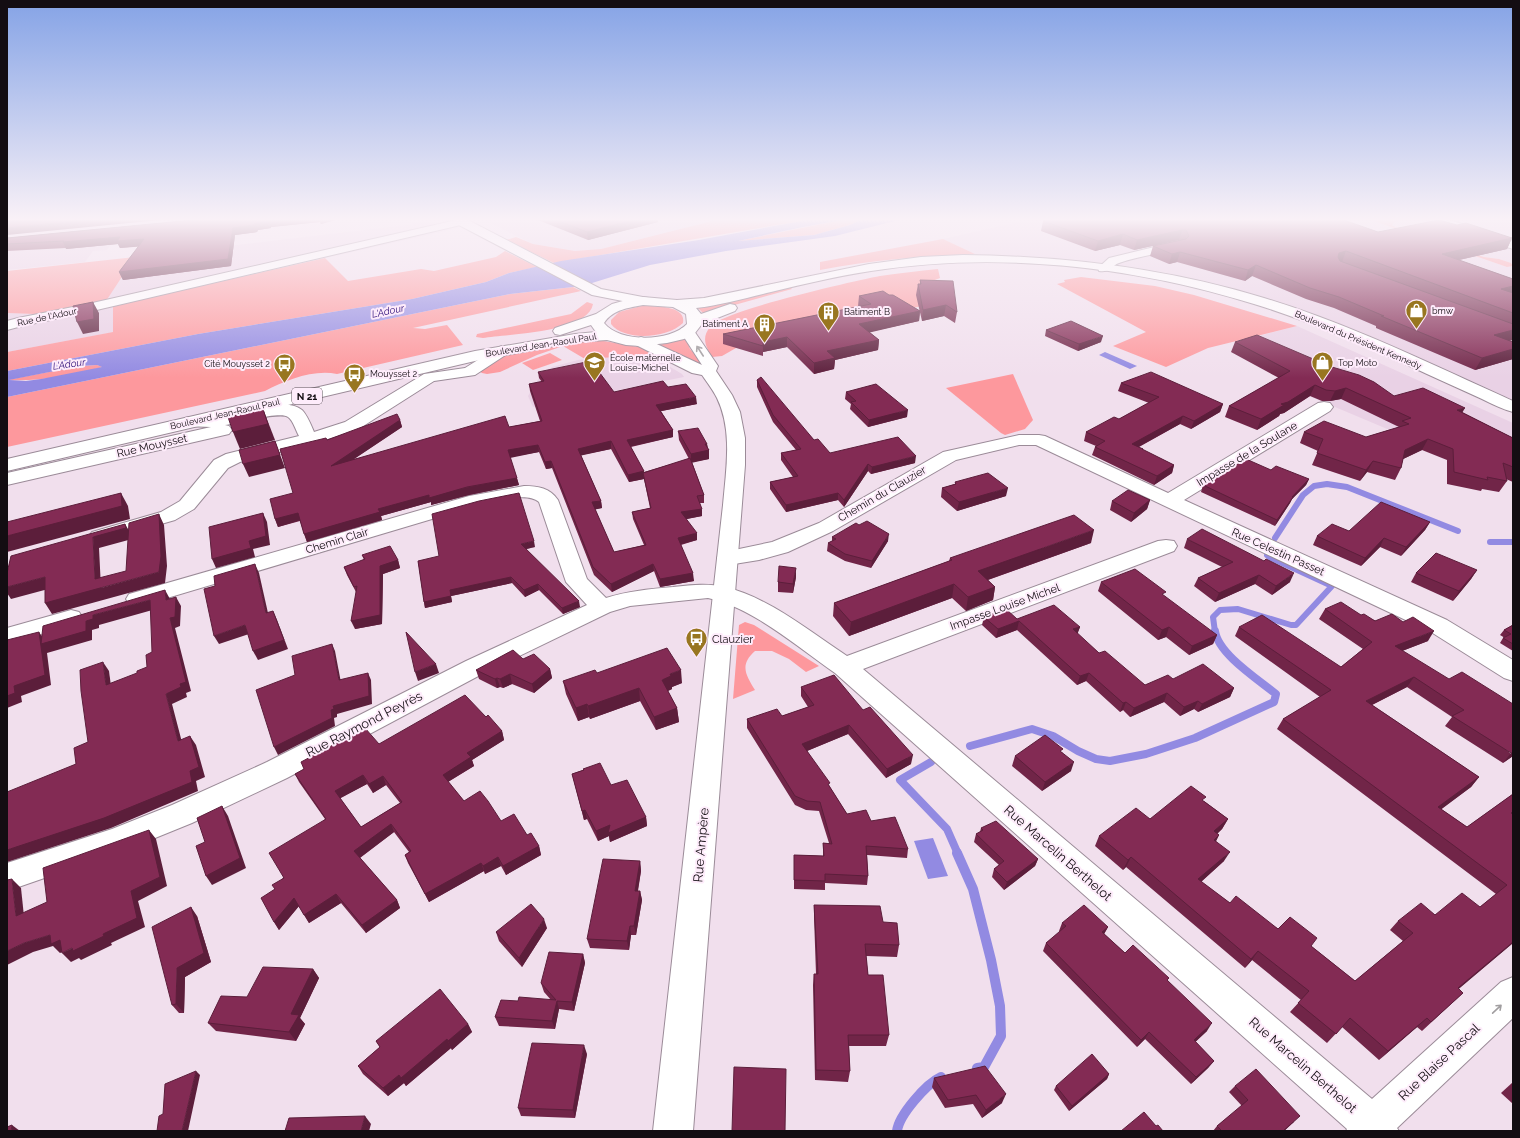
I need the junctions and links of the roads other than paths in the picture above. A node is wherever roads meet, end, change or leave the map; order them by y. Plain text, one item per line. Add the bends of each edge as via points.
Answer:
1 (244, 271) edge
2 (556, 271) edge
3 (848, 271) edge
4 (889, 271) edge
5 (1086, 271) edge
6 (1122, 271) edge
7 (595, 291) junction
8 (643, 301) junction
9 (677, 304) junction
10 (602, 315) junction
11 (11, 322) edge
12 (692, 326) junction
13 (608, 335) junction
14 (641, 342) junction
15 (502, 352) junction
16 (707, 370) junction
17 (1513, 407) edge
18 (1324, 408) dead end
19 (296, 414) junction
20 (1513, 416) edge
21 (191, 422) junction
22 (309, 439) junction
23 (1039, 440) joint
24 (7, 453) edge
25 (7, 465) edge
26 (7, 479) edge
27 (1169, 501) junction
28 (84, 540) edge
29 (1166, 546) dead end
30 (728, 558) junction
31 (724, 594) junction
32 (118, 605) edge
33 (602, 607) junction
34 (88, 613) edge
35 (7, 636) edge
36 (844, 667) junction
37 (1513, 672) edge
38 (7, 877) edge
39 (1513, 994) edge
40 (1372, 1129) edge
41 (673, 1131) edge

1 - 11 street, Rue de l'Adour via 88,308
2 - 7 street
3 - 9 street, Boulevard du Président Kennedy via 710,302
4 - 12 street, Boulevard du Président Kennedy via 842,279 730,308
5 - 20 street, Boulevard du Président Kennedy via 1174,285 1289,318 1349,342
6 - 17 street, Boulevard du Président Kennedy via 1196,284 1266,303 1331,326
7 - 8 street
7 - 10 street
8 - 9 street
8 - 10 street, Boulevard Jean-Raoul Paul via 615,307
9 - 12 street via 695,314
10 - 13 street via 597,323 600,330
10 - 24 street, Boulevard Jean-Raoul Paul / N 21 via 566,330 469,349
12 - 14 street, Boulevard du Président Kennedy via 667,339
16 -> 12 street, Rue Ampère via 710,366
13 - 14 street
13 - 15 street, Boulevard Jean-Raoul Paul / N 21 via 575,338
14 - 16 street via 698,370
15 - 21 street, Boulevard Jean-Raoul Paul / N 21 via 475,356
15 - 22 street via 470,372 430,376 350,426
16 - 30 street, Rue Ampère via 726,399 737,440
18 - 27 street, Impasse de la Soulane
19 - 21 street, Rue Mouysset via 288,410 216,422
19 - 22 street
19 - 26 street, Rue Mouysset
21 - 25 street, Boulevard Jean-Raoul Paul / N 21
22 - 28 street via 233,458 221,464 187,505 168,516
23 - 27 street, Rue Celestin Passet
23 - 30 street, Chemin du Clauzier via 1019,440 950,456 826,527 780,548
27 - 37 street, Rue Celestin Passet via 1440,626
29 - 36 street, Impasse Louise Michel
30 - 31 street, Rue Ampère
31 - 33 street, Rue Raymond Peyrès via 708,591 629,599
31 - 36 street, Rue Marcelin Berthelot via 775,619
31 - 41 street, Rue Ampère
32 - 33 street, Chemin Clair via 476,500 525,491 537,492 548,500 577,582
33 - 38 street, Rue Raymond Peyrès via 475,667 266,775 182,814 117,840
34 - 35 street
36 - 40 street, Rue Marcelin Berthelot
40 -> 39 street, Rue Blaise Pascal via 1395,1103

